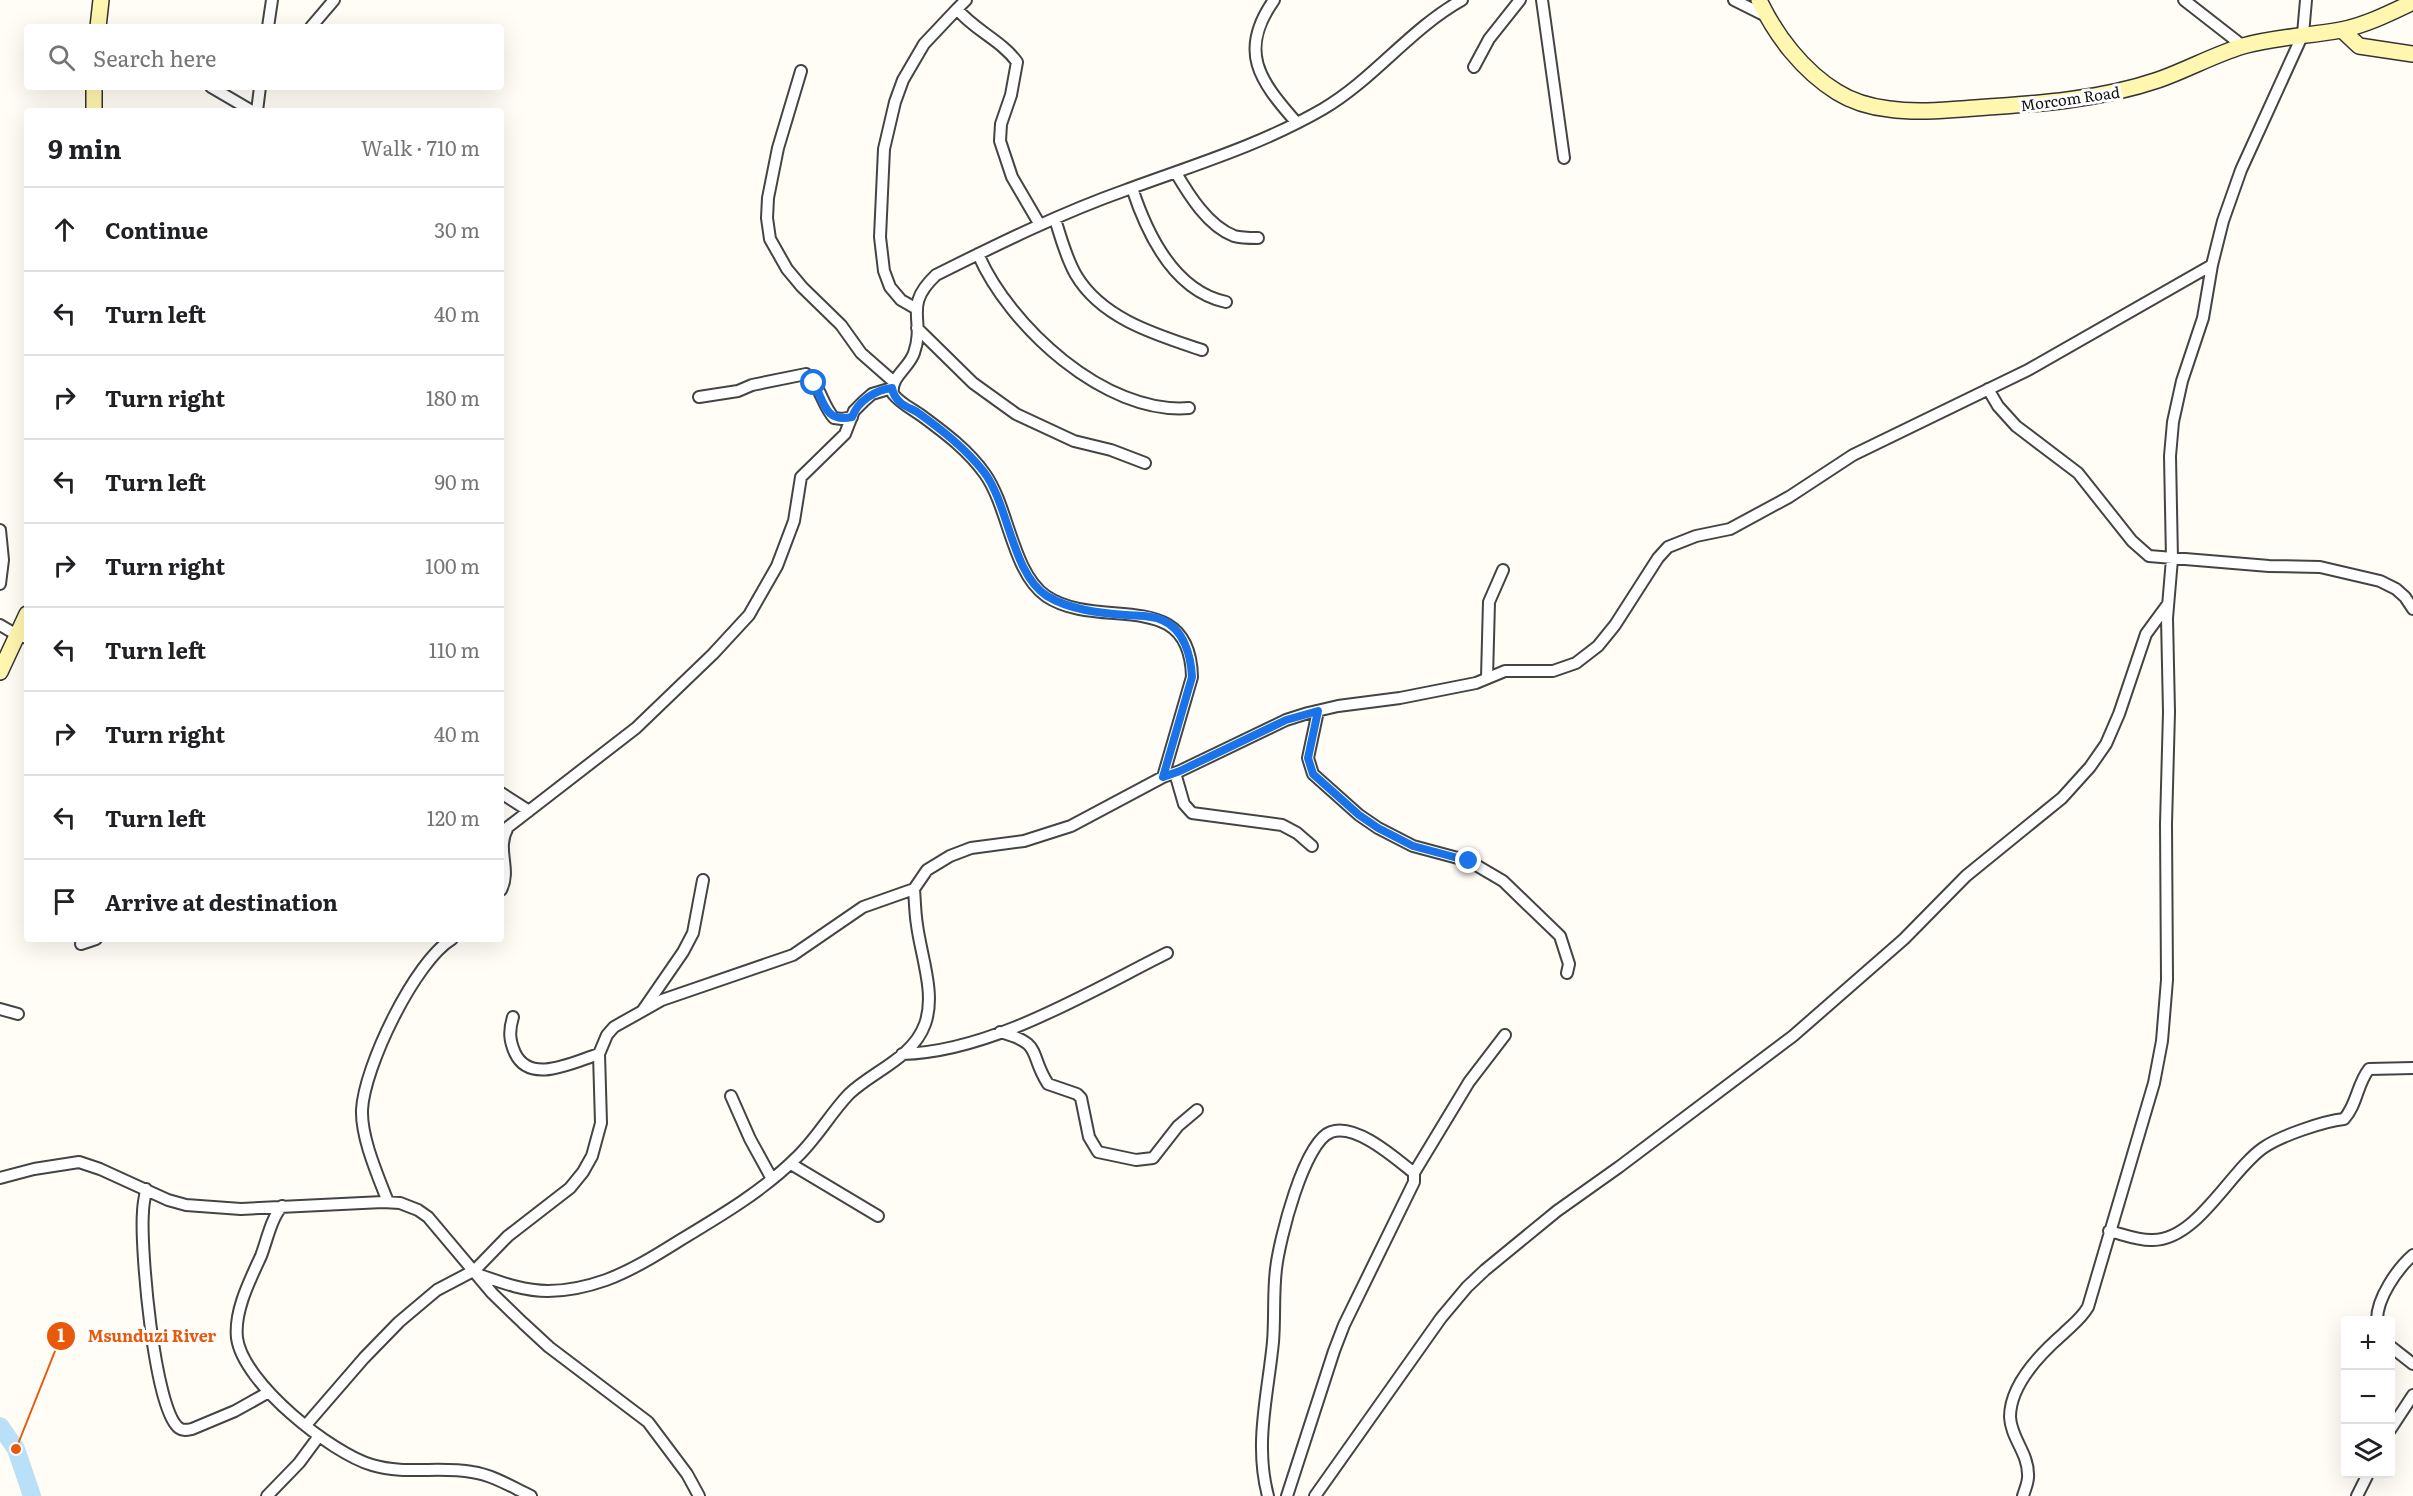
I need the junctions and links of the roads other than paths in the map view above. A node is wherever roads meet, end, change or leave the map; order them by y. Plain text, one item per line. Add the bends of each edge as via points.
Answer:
1 (101, 0) edge
2 (272, 0) edge
3 (334, 0) edge
4 (966, 0) edge
5 (1274, 0) edge
6 (1462, 0) edge
7 (1520, 0) edge
8 (1542, 0) edge
9 (1734, 0) edge
10 (1759, 0) edge
11 (2306, 0) edge
12 (2189, 2) edge
13 (2413, 2) edge
14 (957, 9) junction
15 (1769, 17) junction
16 (98, 24) edge
17 (268, 24) edge
18 (314, 24) edge
19 (2342, 30) junction
20 (2303, 34) junction
21 (2243, 46) junction
22 (2413, 54) edge
23 (1474, 67) dead end
24 (801, 71) dead end
25 (94, 90) edge
26 (216, 90) edge
27 (260, 90) edge
28 (94, 108) edge
29 (247, 108) edge
30 (257, 108) edge
31 (1296, 122) junction
32 (1564, 158) dead end
33 (1176, 173) junction
34 (1132, 188) junction
35 (1055, 219) junction
36 (1040, 225) junction
37 (1258, 238) dead end
38 (978, 254) junction
39 (2211, 265) junction
40 (1226, 303) dead end
41 (915, 308) junction
42 (917, 328) junction
43 (1202, 350) dead end
44 (893, 385) junction
45 (1989, 389) junction
46 (699, 397) dead end
47 (1189, 408) dead end
48 (852, 417) junction
49 (1145, 463) dead end
50 (0, 530) edge
51 (2172, 560) junction
52 (1503, 570) dead end
53 (0, 584) edge
54 (2169, 603) junction
55 (2413, 609) edge
56 (0, 625) edge
57 (22, 637) edge
58 (0, 672) edge
59 (1487, 677) junction
60 (1318, 711) junction
61 (1175, 773) junction
62 (1163, 777) junction
63 (504, 795) edge
64 (529, 811) junction
65 (504, 834) edge
66 (1312, 846) dead end
67 (504, 863) edge
68 (504, 879) edge
69 (703, 880) dead end
70 (914, 889) junction
71 (87, 942) edge
72 (448, 942) edge
73 (81, 944) dead end
74 (1167, 953) dead end
75 (1567, 973) dead end
76 (0, 1009) edge
77 (643, 1010) junction
78 (18, 1014) dead end
79 (513, 1017) dead end
80 (1000, 1032) junction
81 (1505, 1035) dead end
82 (599, 1054) junction
83 (902, 1054) junction
84 (2413, 1068) edge
85 (731, 1096) dead end
86 (1197, 1110) dead end
87 (790, 1164) junction
88 (1414, 1173) junction
89 (0, 1178) edge
90 (772, 1179) junction
91 (146, 1190) junction
92 (388, 1202) junction
93 (282, 1206) junction
94 (878, 1216) dead end
95 (2109, 1231) junction
96 (2413, 1255) edge
97 (475, 1272) junction
98 (2377, 1316) edge
99 (2395, 1349) edge
100 (2413, 1364) edge
101 (269, 1392) junction
102 (2413, 1395) edge
103 (2395, 1424) edge
104 (306, 1425) junction
105 (319, 1436) junction
106 (2366, 1478) edge
107 (267, 1496) edge
108 (531, 1496) edge
109 (699, 1496) edge
110 (1268, 1496) edge
111 (1287, 1496) edge
112 (1315, 1496) edge
113 (2024, 1496) edge
114 (2357, 1496) edge

1 - 16 street
2 - 17 street
3 - 18 street
4 - 14 street
5 - 31 street via 1257,28 1253,54 1275,99
6 - 31 street via 1409,38 1351,91
7 - 23 street via 1489,39
8 - 32 street
9 - 15 street
10 - 15 street, Morcom Road
11 - 20 street
12 - 21 street
13 - 19 street, Morcom Road via 2381,18
14 - 36 street via 1017,62 1000,141 1012,177
14 - 41 street via 924,44 903,80 884,149 880,237 884,271 890,287
15 - 21 street, Morcom Road via 1790,51 1822,81 1854,100 1892,110 2016,106 2100,96 2160,80
19 - 20 street, Morcom Road
19 - 22 street via 2359,46
20 - 21 street, Morcom Road
20 - 39 street via 2241,170
24 - 44 street via 768,198 770,238 802,287
25 - 28 street
26 - 29 street
27 - 30 street
31 - 33 street via 1260,142
33 - 34 street
33 - 37 street via 1214,223 1234,236
34 - 35 street
34 - 40 street via 1142,219 1180,277 1211,299
35 - 36 street
35 - 43 street via 1077,276 1095,299 1138,326
36 - 38 street
38 - 41 street via 936,275 924,286
38 - 47 street via 1000,297 1074,370 1140,401
39 - 45 street
39 - 51 street via 2203,318 2173,422
41 - 42 street
42 - 44 street via 914,354
42 - 49 street via 973,382 1016,414 1074,441
44 - 48 street via 872,394
44 - 62 street via 893,394 900,402 969,453 987,476 1018,554 1034,584 1046,596 1068,606 1153,617 1164,620 1176,631 1186,646 1192,677
45 - 51 street via 2016,426 2078,473 2143,552
45 - 59 street via 1853,455 1790,497 1730,529 1696,536 1668,548 1615,626 1576,663 1553,671 1505,671
46 - 48 street via 806,374 834,418
48 - 64 street via 845,434 801,477 787,540 749,615 636,728
50 - 53 street
51 - 54 street
51 - 55 street via 2320,567 2380,581 2396,589
52 - 59 street via 1489,602
54 - 95 street via 2167,980 2162,1041 2154,1083
54 - 112 street via 2146,634 2106,744 2062,798 1966,876 1904,939 1793,1036 1557,1211 1485,1270 1441,1318
56 - 57 street
57 - 58 street
59 - 60 street via 1476,683
60 - 61 street via 1286,720
60 - 75 street via 1308,758 1313,774 1378,828 1413,846 1469,861 1503,881 1560,936 1569,964
61 - 62 street
61 - 66 street via 1184,804 1192,813 1282,825
62 - 70 street via 1071,826 1024,841 971,848 950,856 927,870
63 - 64 street
64 - 65 street
67 - 68 street
69 - 77 street via 693,933
70 - 77 street via 863,907 794,955 699,986
70 - 83 street via 928,1012 917,1039
71 - 73 street
72 - 92 street via 422,969 396,1013 365,1093 365,1128
74 - 80 street
76 - 78 street
77 - 82 street via 607,1035
79 - 82 street via 510,1041 519,1060 529,1069 547,1069
80 - 83 street via 946,1050
80 - 86 street via 1029,1044 1047,1084 1082,1098 1089,1137 1098,1152 1136,1160 1153,1158 1178,1126
81 - 88 street via 1469,1082
82 - 97 street via 601,1123 592,1156 570,1188 508,1236
83 - 87 street via 848,1095
84 - 95 street via 2369,1069 2344,1119 2280,1138 2262,1149 2193,1223 2169,1237 2153,1240
85 - 90 street
87 - 90 street
87 - 94 street
88 - 110 street via 1345,1130 1322,1137 1308,1157 1288,1215 1276,1268 1274,1335 1260,1451
88 - 111 street via 1414,1182 1334,1351
89 - 91 street via 79,1162
90 - 97 street via 675,1243 606,1280 550,1291 516,1287
91 - 93 street via 186,1206
91 - 101 street via 142,1213 150,1321 159,1376 172,1420 180,1429 192,1429
92 - 93 street
92 - 97 street via 400,1203 428,1217
93 - 101 street via 275,1214 245,1291 237,1325 237,1338 247,1365
95 - 113 street via 2083,1316 2028,1371 2012,1404 2013,1433 2029,1476
96 - 98 street via 2393,1276
97 - 104 street via 437,1290 399,1322
97 - 109 street via 549,1347 648,1422
99 - 100 street
101 - 104 street
102 - 103 street
104 - 105 street
105 - 107 street
105 - 108 street via 348,1456 373,1465 404,1470 471,1471
106 - 114 street

